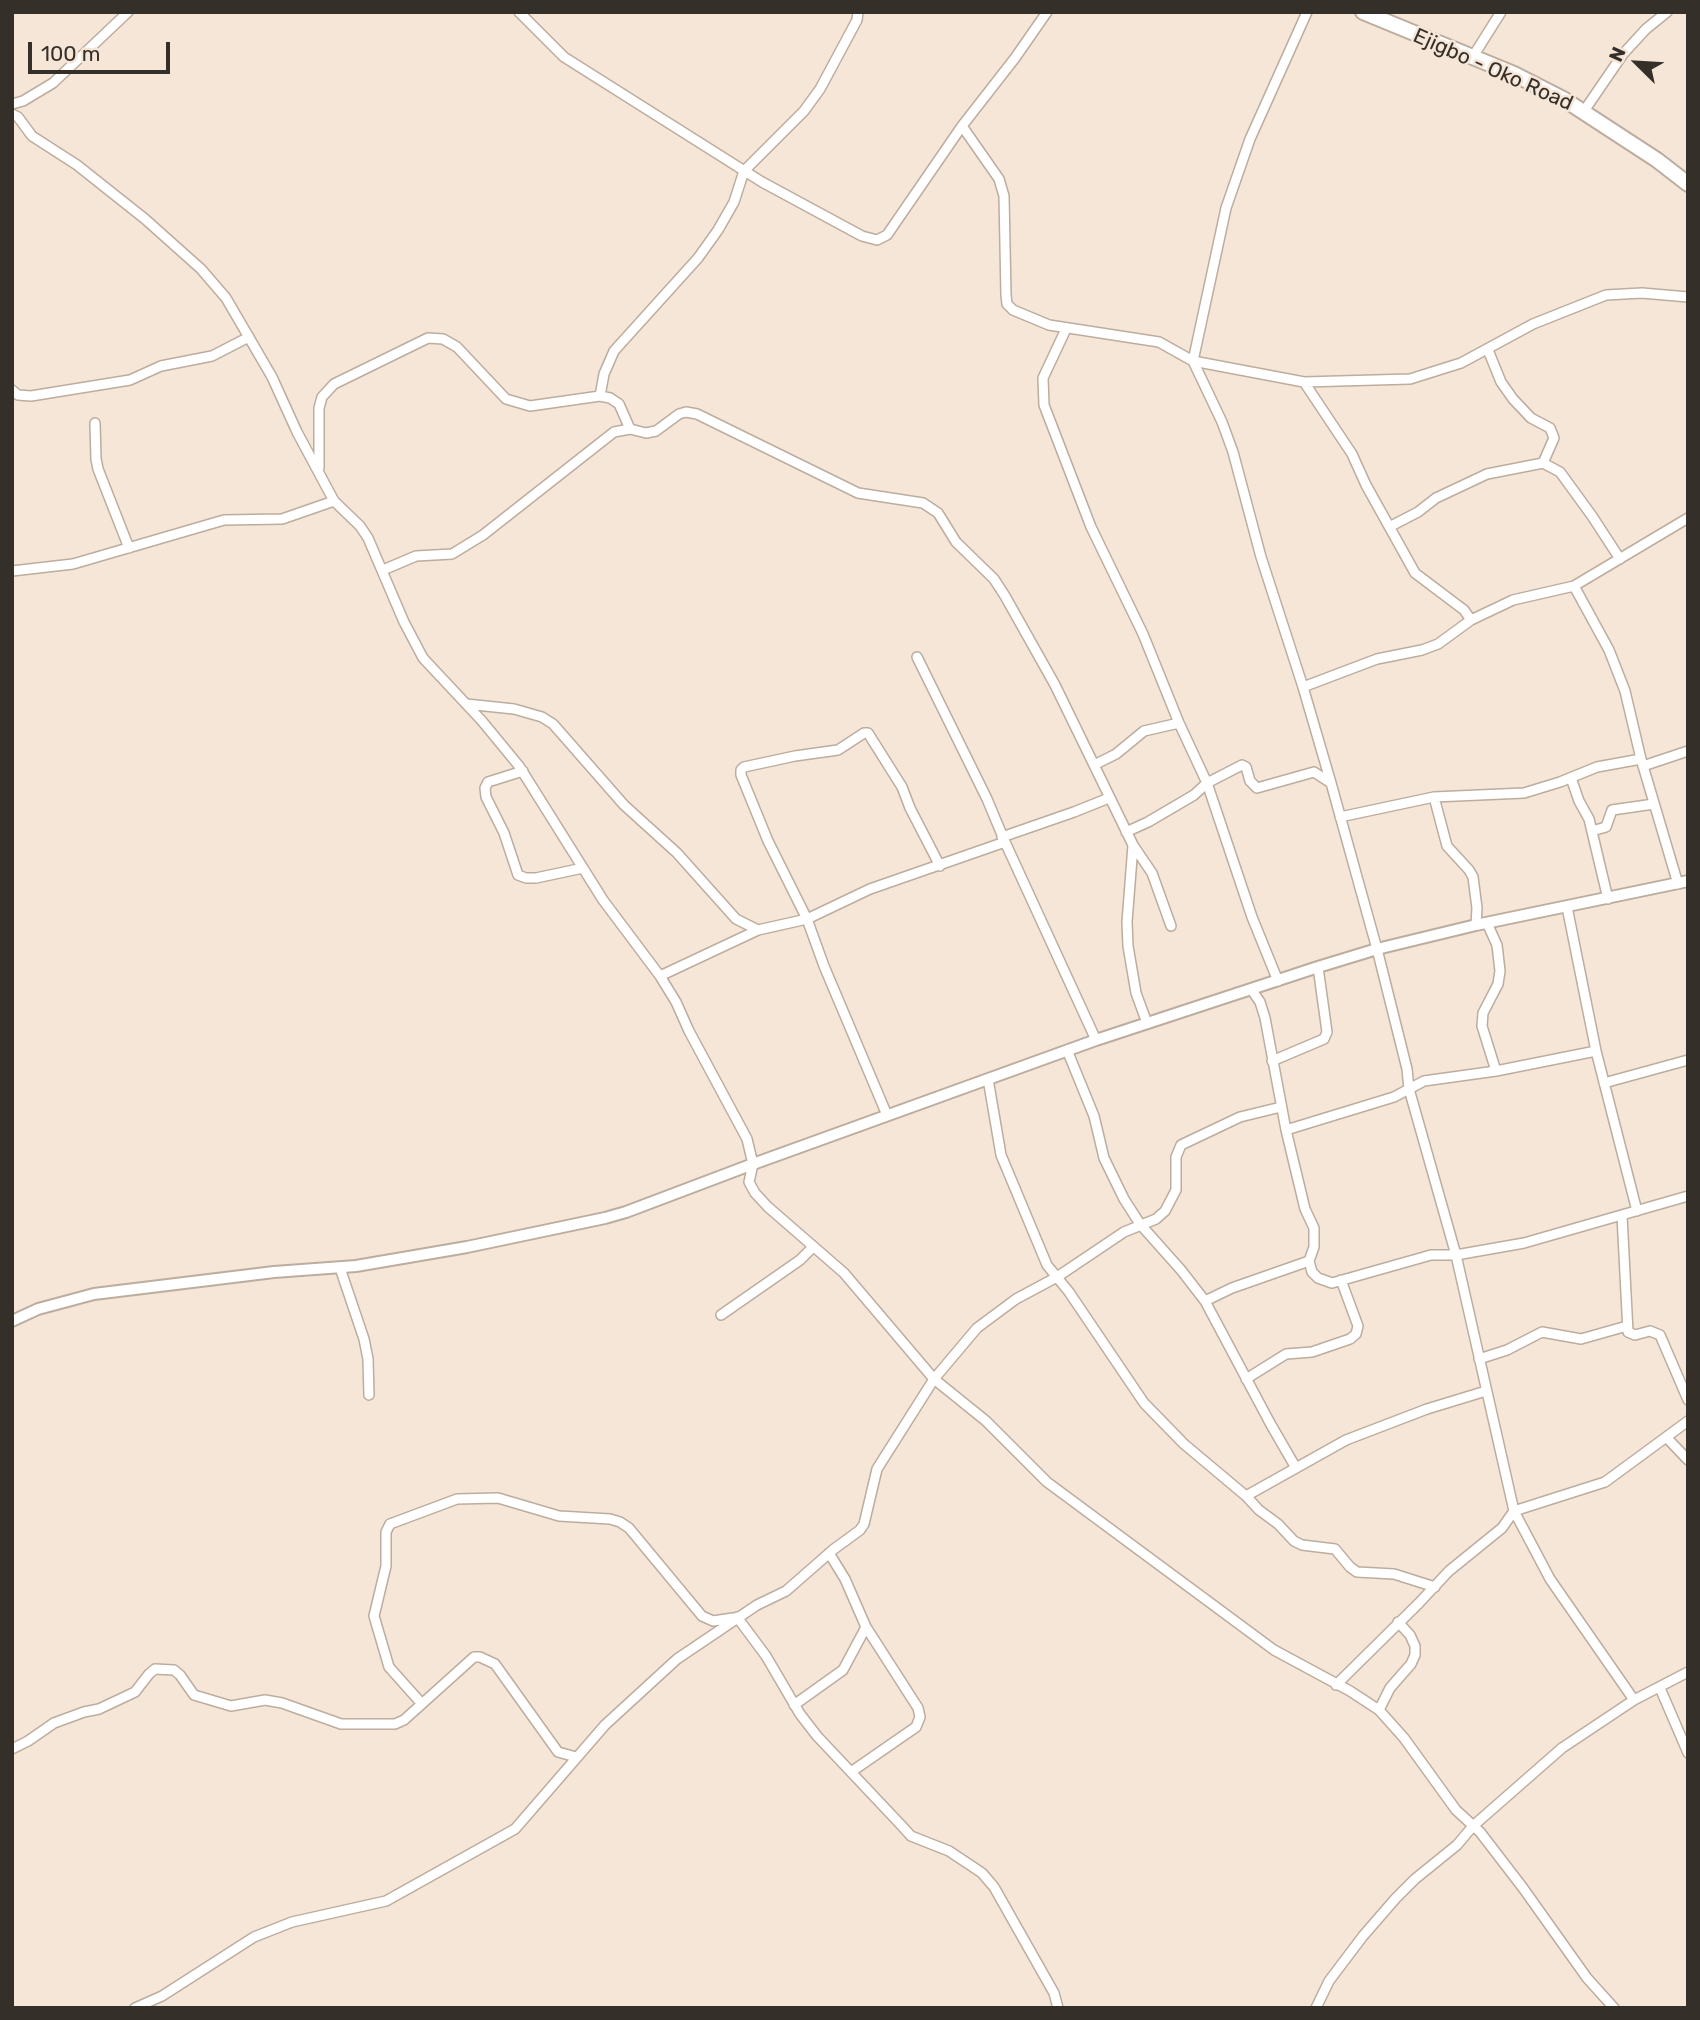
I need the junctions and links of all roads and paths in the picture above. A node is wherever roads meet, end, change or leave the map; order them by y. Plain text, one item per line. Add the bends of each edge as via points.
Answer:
1 (128, 12) edge
2 (519, 12) edge
3 (858, 12) edge
4 (1047, 12) edge
5 (1307, 12) edge
6 (1363, 12) edge
7 (1501, 12) edge
8 (1667, 12) edge
9 (1472, 58) junction
10 (23, 101) junction
11 (12, 104) edge
12 (1584, 111) junction
13 (15, 116) edge
14 (962, 125) junction
15 (744, 171) junction
16 (1688, 184) edge
17 (1688, 297) edge
18 (1066, 328) junction
19 (249, 337) junction
20 (1488, 350) junction
21 (1192, 361) junction
22 (1304, 382) junction
23 (12, 390) edge
24 (600, 396) junction
25 (95, 423) dead end
26 (630, 429) junction
27 (1543, 463) junction
28 (318, 470) junction
29 (334, 501) junction
30 (1688, 518) edge
31 (1391, 526) junction
32 (129, 548) junction
33 (1620, 559) junction
34 (12, 570) edge
35 (383, 570) junction
36 (1574, 586) junction
37 (1471, 620) junction
38 (917, 657) dead end
39 (1304, 687) junction
40 (466, 704) junction
41 (488, 706) junction
42 (482, 721) junction
43 (1179, 723) junction
44 (1688, 751) edge
45 (1642, 762) junction
46 (1094, 765) junction
47 (523, 771) junction
48 (1571, 778) junction
49 (1207, 783) junction
50 (1331, 783) junction
51 (1194, 795) junction
52 (1213, 797) junction
53 (1434, 797) junction
54 (1109, 798) junction
55 (1654, 804) junction
56 (1340, 817) junction
57 (1592, 831) junction
58 (1126, 832) junction
59 (1004, 840) junction
60 (1133, 845) junction
61 (940, 866) junction
62 (583, 868) junction
63 (1683, 883) edge
64 (1608, 899) junction
65 (1567, 907) junction
66 (807, 919) junction
67 (1481, 924) junction
68 (1171, 926) dead end
69 (758, 930) junction
70 (1377, 949) junction
71 (1318, 967) junction
72 (660, 976) junction
73 (1279, 981) junction
74 (1251, 989) junction
75 (1147, 1023) junction
76 (1096, 1040) junction
77 (1067, 1050) junction
78 (1596, 1051) junction
79 (1688, 1060) edge
80 (1272, 1061) junction
81 (1496, 1072) junction
82 (988, 1079) junction
83 (1604, 1083) junction
84 (1409, 1089) junction
85 (1281, 1107) junction
86 (887, 1115) junction
87 (1286, 1130) junction
88 (752, 1164) junction
89 (1688, 1196) edge
90 (1637, 1212) junction
91 (1622, 1216) junction
92 (1140, 1224) junction
93 (813, 1247) junction
94 (1456, 1255) junction
95 (1309, 1261) junction
96 (340, 1268) junction
97 (1057, 1277) junction
98 (1341, 1280) junction
99 (1205, 1301) junction
100 (721, 1315) dead end
101 (12, 1321) edge
102 (1627, 1326) junction
103 (1479, 1359) junction
104 (933, 1379) junction
105 (1247, 1379) junction
106 (1486, 1391) junction
107 (369, 1395) dead end
108 (1688, 1399) edge
109 (1688, 1421) edge
110 (1666, 1437) junction
111 (1688, 1461) edge
112 (1297, 1468) junction
113 (1246, 1496) junction
114 (1514, 1511) junction
115 (829, 1553) junction
116 (1435, 1587) junction
117 (737, 1618) junction
118 (1398, 1622) junction
119 (866, 1628) junction
120 (1688, 1672) edge
121 (1336, 1685) junction
122 (1660, 1688) junction
123 (1634, 1700) junction
124 (422, 1704) junction
125 (794, 1705) junction
126 (1379, 1710) junction
127 (12, 1749) edge
128 (1688, 1753) edge
129 (576, 1757) junction
130 (850, 1772) junction
131 (1473, 1826) junction
132 (135, 2008) edge
133 (1058, 2008) edge
134 (1316, 2008) edge
135 (1614, 2008) edge

1 - 10 street via 54,83
2 - 15 street via 564,57
3 - 15 street via 820,89
4 - 14 street
5 - 21 street via 1254,128 1226,208
6 - 9 main road, Ejigbo - Oko Road
7 - 9 street
8 - 12 street via 1623,54
9 - 12 main road, Ejigbo - Oko Road via 1514,74
10 - 11 street
10 - 13 street
12 - 16 main road, Ejigbo - Oko Road
13 - 19 street via 32,136 77,165 201,269 226,298
14 - 15 street via 887,235 877,240
14 - 18 street via 999,179 1004,197 1007,304 1049,325
15 - 24 street via 734,202 698,258 614,351
17 - 20 street via 1606,295 1533,324
18 - 21 street via 1159,342
18 - 43 street via 1043,379 1044,405 1091,527 1143,634
19 - 23 street via 212,356 162,366 130,380 31,396
19 - 28 street
20 - 22 street via 1410,379
20 - 27 street via 1513,399 1531,418 1550,428 1554,438
21 - 22 street
21 - 39 street via 1233,452 1261,557
22 - 31 street via 1352,454
24 - 26 street via 619,404
24 - 28 street via 517,404 506,399 457,347 428,338 334,384 322,397
25 - 32 street via 98,469
26 - 35 street via 614,432 472,543 452,554 416,556
26 - 46 street via 656,431 679,414 697,414 858,493 930,507 1005,596
27 - 31 street via 1488,474 1453,488
27 - 33 street via 1560,472
28 - 29 street
29 - 32 street via 282,519 224,520
29 - 35 street via 364,532
30 - 33 street
31 - 37 street via 1415,573
32 - 34 street via 73,564
33 - 36 street
35 - 40 street via 423,658
36 - 37 street via 1513,600
36 - 45 street via 1617,669
37 - 39 street via 1438,644 1377,659
38 - 59 street
39 - 50 street
40 - 41 street
40 - 42 street
41 - 42 street
41 - 69 street via 529,712 553,724 624,805 677,853 729,912
42 - 47 street
43 - 46 street via 1144,731
43 - 49 street
44 - 45 street
45 - 48 street via 1597,767
45 - 55 street
46 - 54 street
47 - 62 street
47 - 62 street via 488,782 485,788 518,875 536,878
48 - 53 street via 1510,795
48 - 57 street
49 - 50 street via 1242,765 1257,788 1314,772
49 - 51 street
49 - 52 street
50 - 56 street
51 - 52 street
51 - 58 street
52 - 73 street via 1252,917
53 - 56 street
53 - 67 street via 1447,846 1473,877
54 - 58 street
54 - 59 street
55 - 57 street via 1612,810 1606,827
55 - 63 street
56 - 70 street
57 - 64 street
58 - 60 street
59 - 61 street
59 - 76 street
60 - 68 street via 1152,873
60 - 75 street via 1128,946
61 - 66 street via 870,889
61 - 66 street via 902,787 868,733 838,750 744,767 741,775 768,841
62 - 72 street
63 - 64 street
64 - 65 street
65 - 67 street
65 - 78 street
66 - 69 street
66 - 86 street
67 - 70 street
67 - 81 street via 1497,945 1500,971 1482,1026
69 - 72 street
70 - 71 street
70 - 84 street
71 - 73 street
71 - 80 street via 1327,1032 1324,1039
72 - 88 street via 747,1139
73 - 74 street
74 - 75 street
74 - 80 street via 1265,1018
75 - 76 street
76 - 77 street
77 - 82 street
77 - 92 street via 1094,1116 1104,1158
78 - 81 street
78 - 83 street
79 - 83 street
80 - 85 street
81 - 84 street via 1424,1081
82 - 86 street
82 - 97 street via 1007,1170 1047,1265
83 - 90 street
84 - 87 street
84 - 94 street
85 - 87 street
85 - 92 street via 1240,1117 1181,1145 1171,1203 1156,1219
86 - 88 street
87 - 95 street via 1314,1228
88 - 93 street via 749,1182 755,1193
88 - 96 street via 605,1218
89 - 90 street
90 - 91 street
91 - 94 street via 1524,1243
91 - 102 street
92 - 97 street
92 - 99 street
93 - 100 street
93 - 104 street via 858,1288
94 - 98 street via 1431,1255
94 - 103 street
95 - 98 street via 1318,1278 1332,1283
95 - 99 street
96 - 101 street via 94,1294
96 - 107 street via 365,1339
97 - 104 street via 1016,1298 977,1328
97 - 113 street via 1144,1403
98 - 105 street via 1359,1331 1350,1339 1312,1352 1286,1354
99 - 105 street
102 - 103 street via 1581,1339 1542,1332
102 - 108 street via 1631,1334 1650,1331 1660,1335
103 - 106 street
104 - 115 street via 877,1469 864,1524
104 - 121 street via 986,1421 1047,1482 1116,1535 1273,1650
105 - 112 street
106 - 112 street via 1346,1440
106 - 114 street
109 - 110 street
110 - 111 street
110 - 114 street via 1605,1482
112 - 113 street
113 - 116 street via 1294,1541 1335,1549 1357,1572 1394,1574
114 - 116 street via 1502,1528
114 - 123 street via 1550,1579
115 - 117 street via 786,1591
115 - 119 street
116 - 118 street
117 - 124 street via 712,1621 702,1616 620,1522 559,1516 498,1498 457,1499 390,1524 386,1532 386,1566 374,1616 389,1667
117 - 125 street
117 - 129 street via 677,1659
118 - 121 street
118 - 126 street via 1410,1635 1415,1655
119 - 125 street via 843,1670
119 - 130 street via 920,1717 916,1727
120 - 122 street
121 - 126 street
122 - 123 street
122 - 128 street
123 - 131 street via 1562,1748
124 - 127 street via 395,1724 341,1724 282,1703 265,1700 231,1706 199,1698 180,1675 164,1668 149,1674 135,1692 54,1723
124 - 129 street via 474,1657 486,1658 558,1752
125 - 130 street
126 - 131 street
129 - 132 street via 515,1829 498,1840 386,1901 292,1922 264,1933
130 - 133 street via 911,1836 949,1850 982,1873 1054,1993
131 - 134 street via 1415,1879 1363,1936 1329,1981
131 - 135 street

